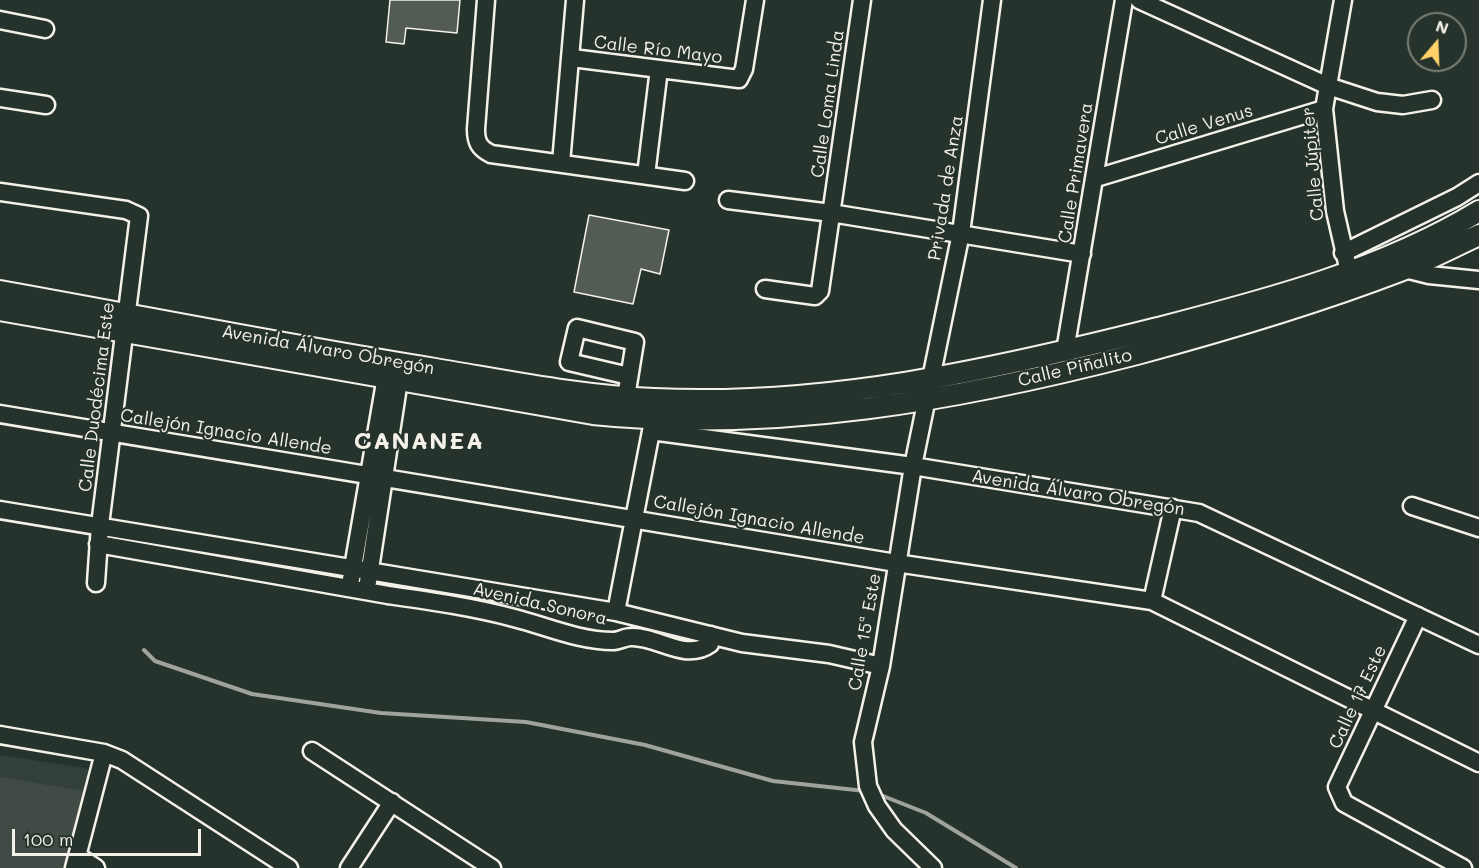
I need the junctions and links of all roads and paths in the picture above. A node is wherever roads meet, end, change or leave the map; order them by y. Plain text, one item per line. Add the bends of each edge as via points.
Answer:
1 (486, 0) edge
2 (575, 0) edge
3 (755, 0) edge
4 (862, 0) edge
5 (992, 0) edge
6 (1124, 0) edge
7 (1139, 0) edge
8 (1343, 0) edge
9 (0, 20) edge
10 (45, 29) dead end
11 (572, 58) junction
12 (659, 69) junction
13 (1328, 86) junction
14 (0, 98) edge
15 (1432, 100) dead end
16 (46, 105) dead end
17 (1324, 109) junction
18 (561, 163) junction
19 (646, 175) junction
20 (1096, 178) junction
21 (685, 180) dead end
22 (1479, 183) edge
23 (0, 192) edge
24 (728, 200) dead end
25 (1479, 211) edge
26 (831, 213) junction
27 (961, 233) junction
28 (1479, 234) edge
29 (1082, 254) junction
30 (1398, 262) junction
31 (1348, 271) junction
32 (1479, 280) edge
33 (765, 289) dead end
34 (0, 291) edge
35 (0, 310) edge
36 (127, 323) junction
37 (1065, 351) junction
38 (393, 372) junction
39 (629, 376) dead end
40 (931, 380) junction
41 (626, 397) junction
42 (927, 400) junction
43 (0, 414) edge
44 (654, 416) junction
45 (112, 433) junction
46 (913, 466) junction
47 (377, 476) junction
48 (1412, 507) dead end
49 (1173, 508) junction
50 (0, 510) edge
51 (634, 519) junction
52 (100, 525) junction
53 (1479, 528) edge
54 (98, 544) junction
55 (896, 563) junction
56 (361, 570) junction
57 (96, 582) dead end
58 (350, 588) junction
59 (366, 591) junction
60 (1152, 602) junction
61 (616, 612) junction
62 (1418, 616) junction
63 (711, 635) junction
64 (1479, 645) edge
65 (881, 666) junction
66 (1372, 709) junction
67 (0, 735) edge
68 (312, 751) dead end
69 (105, 753) junction
70 (1479, 763) edge
71 (392, 802) junction
72 (76, 862) edge
73 (96, 868) edge
74 (289, 868) edge
75 (349, 868) edge
76 (492, 868) edge
77 (933, 868) edge
78 (1463, 868) edge

1 - 18 street via 476,141 491,154
2 - 11 street
3 - 12 street, Calle Río Mayo via 744,69 738,79
4 - 26 street, Calle Loma Linda
5 - 27 street, Privada de Anza
6 - 20 street, Calle Primavera
7 - 13 street
8 - 13 street, Calle Júpiter
9 - 10 street
11 - 12 street, Calle Río Mayo
11 - 18 street
12 - 19 street
13 - 15 street via 1386,103 1403,105
13 - 17 street, Calle Júpiter
14 - 16 street
17 - 20 street, Calle Venus
17 - 31 street, Calle Júpiter via 1335,212
18 - 19 street
19 - 21 street
20 - 29 street, Calle Primavera
22 - 31 street
23 - 36 street, Calle Duodécima Este via 126,210 139,216
24 - 26 street
25 - 30 main road, Calle Piñalito
26 - 27 street
26 - 33 street, Calle Loma Linda via 822,280 815,296
27 - 29 street
27 - 40 street, Privada de Anza
28 - 30 main road, Calle Piñalito
29 - 37 street, Calle Primavera
30 - 31 main road, Calle Piñalito
30 - 32 street
31 - 37 main road, Calle Piñalito via 1201,316
31 - 42 main road, Calle Piñalito via 1206,336 1068,372
34 - 36 main road, Avenida Álvaro Obregón
35 - 36 main road, Avenida Álvaro Obregón
36 - 38 main road, Avenida Álvaro Obregón
36 - 45 street, Calle Duodécima Este
37 - 40 main road, Calle Piñalito
38 - 41 main road, Avenida Álvaro Obregón
38 - 44 main road, Avenida Álvaro Obregón via 593,414
38 - 47 street
39 - 41 street
40 - 42 street, Calle 15ª Este
40 - 44 main road, Calle Piñalito via 811,395 740,399
41 - 44 main road, Avenida Álvaro Obregón
42 - 44 main road, Calle Piñalito via 813,416 741,420
42 - 46 street, Calle 15ª Este
43 - 45 street, Callejón Ignacio Allende
44 - 46 street, Avenida Álvaro Obregón
44 - 51 street
45 - 47 street, Callejón Ignacio Allende
45 - 52 street, Calle Duodécima Este
46 - 49 street, Avenida Álvaro Obregón
46 - 55 street, Calle 15ª Este
47 - 51 street, Callejón Ignacio Allende
47 - 56 street
48 - 53 street
49 - 60 street
49 - 62 street, Avenida Álvaro Obregón via 1221,521
50 - 52 street
51 - 55 street, Callejón Ignacio Allende
51 - 61 street
52 - 54 street, Calle Duodécima Este
52 - 56 street
54 - 57 street, Calle Duodécima Este
54 - 58 street, Avenida Sonora
55 - 60 street, Callejón Ignacio Allende
55 - 65 street, Calle 15ª Este
56 - 58 street
56 - 59 street
56 - 61 street, Avenida Sonora
58 - 59 street, Avenida Sonora
59 - 63 street, Avenida Sonora via 436,601 563,633 614,641 631,637 696,651 710,644
60 - 66 street, Callejón Ignacio Allende
61 - 63 street, Avenida Sonora
62 - 64 street, Avenida Álvaro Obregón
62 - 66 street, Calle 17 Este
63 - 65 street, Avenida Sonora
65 - 77 street, Calle 15ª Este via 863,742 868,786 894,830
66 - 70 street, Callejón Ignacio Allende
66 - 78 street, Calle 17 Este via 1337,787 1339,795 1344,803
67 - 69 street
68 - 71 street
69 - 72 street
69 - 74 street via 122,760
71 - 75 street
71 - 76 street
72 - 73 street

